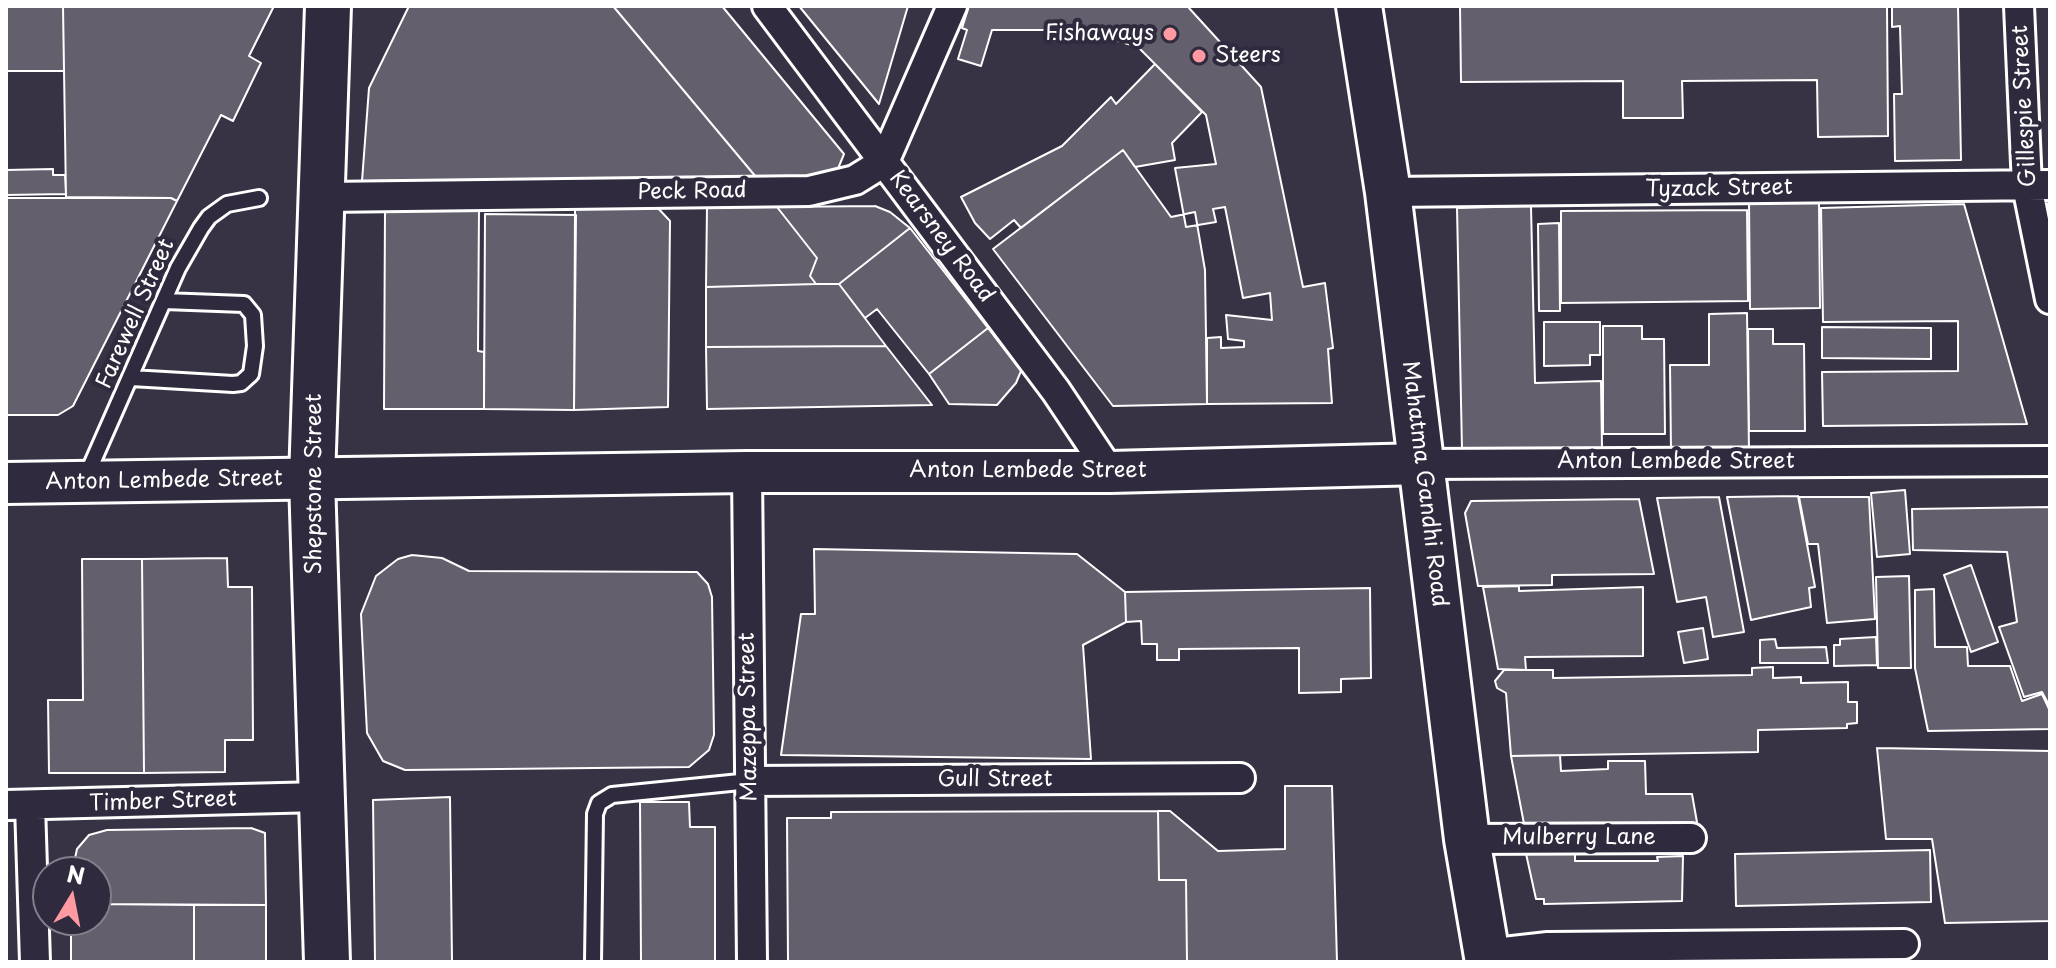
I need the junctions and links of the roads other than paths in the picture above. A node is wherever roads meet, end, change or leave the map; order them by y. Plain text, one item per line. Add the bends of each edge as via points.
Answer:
1 (328, 6) edge
2 (767, 6) edge
3 (952, 6) edge
4 (1359, 6) edge
5 (2019, 6) edge
6 (884, 162) junction
7 (2039, 186) edge
8 (1388, 192) junction
9 (324, 197) junction
10 (259, 198) dead end
11 (2050, 299) edge
12 (164, 301) junction
13 (131, 378) junction
14 (2050, 461) edge
15 (1423, 464) junction
16 (747, 472) junction
17 (1110, 472) junction
18 (312, 479) junction
19 (84, 481) junction
20 (6, 483) edge
21 (1240, 778) dead end
22 (750, 781) junction
23 (320, 797) junction
24 (18, 805) edge
25 (1691, 838) dead end
26 (1467, 839) junction
27 (1904, 944) dead end
28 (1487, 958) edge
29 (35, 962) edge
30 (327, 962) edge
31 (593, 962) edge
32 (752, 962) edge

1 - 9 main road, Shepstone Street
2 - 6 street, Kearsney Road
3 - 6 street
4 - 8 main road, Mahatma Gandhi Road
5 - 7 street, Gillespie Street
6 - 9 street, Peck Road via 855,180 809,191
6 - 17 street, Kearsney Road via 1056,391
7 - 8 street, Tyzack Street
7 - 11 street, Gillespie Street
8 - 15 main road, Mahatma Gandhi Road
9 - 18 main road, Shepstone Street
10 - 12 lane, Farewell Street via 227,204 209,217
12 - 13 lane, Farewell Street
12 - 13 lane via 244,304 253,315 251,374 233,384
13 - 19 lane, Farewell Street
14 - 15 street, Anton Lembede Street
15 - 17 main road, Anton Lembede Street
15 - 26 main road, Mahatma Gandhi Road
16 - 17 main road, Anton Lembede Street
16 - 18 main road, Anton Lembede Street
16 - 22 street, Mazeppa Street
18 - 19 main road, Anton Lembede Street
18 - 23 main road, Shepstone Street
19 - 20 main road, Anton Lembede Street
21 - 22 street, Gull Street
22 - 31 lane via 612,795 599,803
22 - 32 street, Mazeppa Street
23 - 24 street, Timber Street
23 - 30 main road, Shepstone Street
24 - 29 street
25 - 26 street, Mulberry Lane
26 - 28 main road, Mahatma Gandhi Road
27 - 28 street via 1548,947

